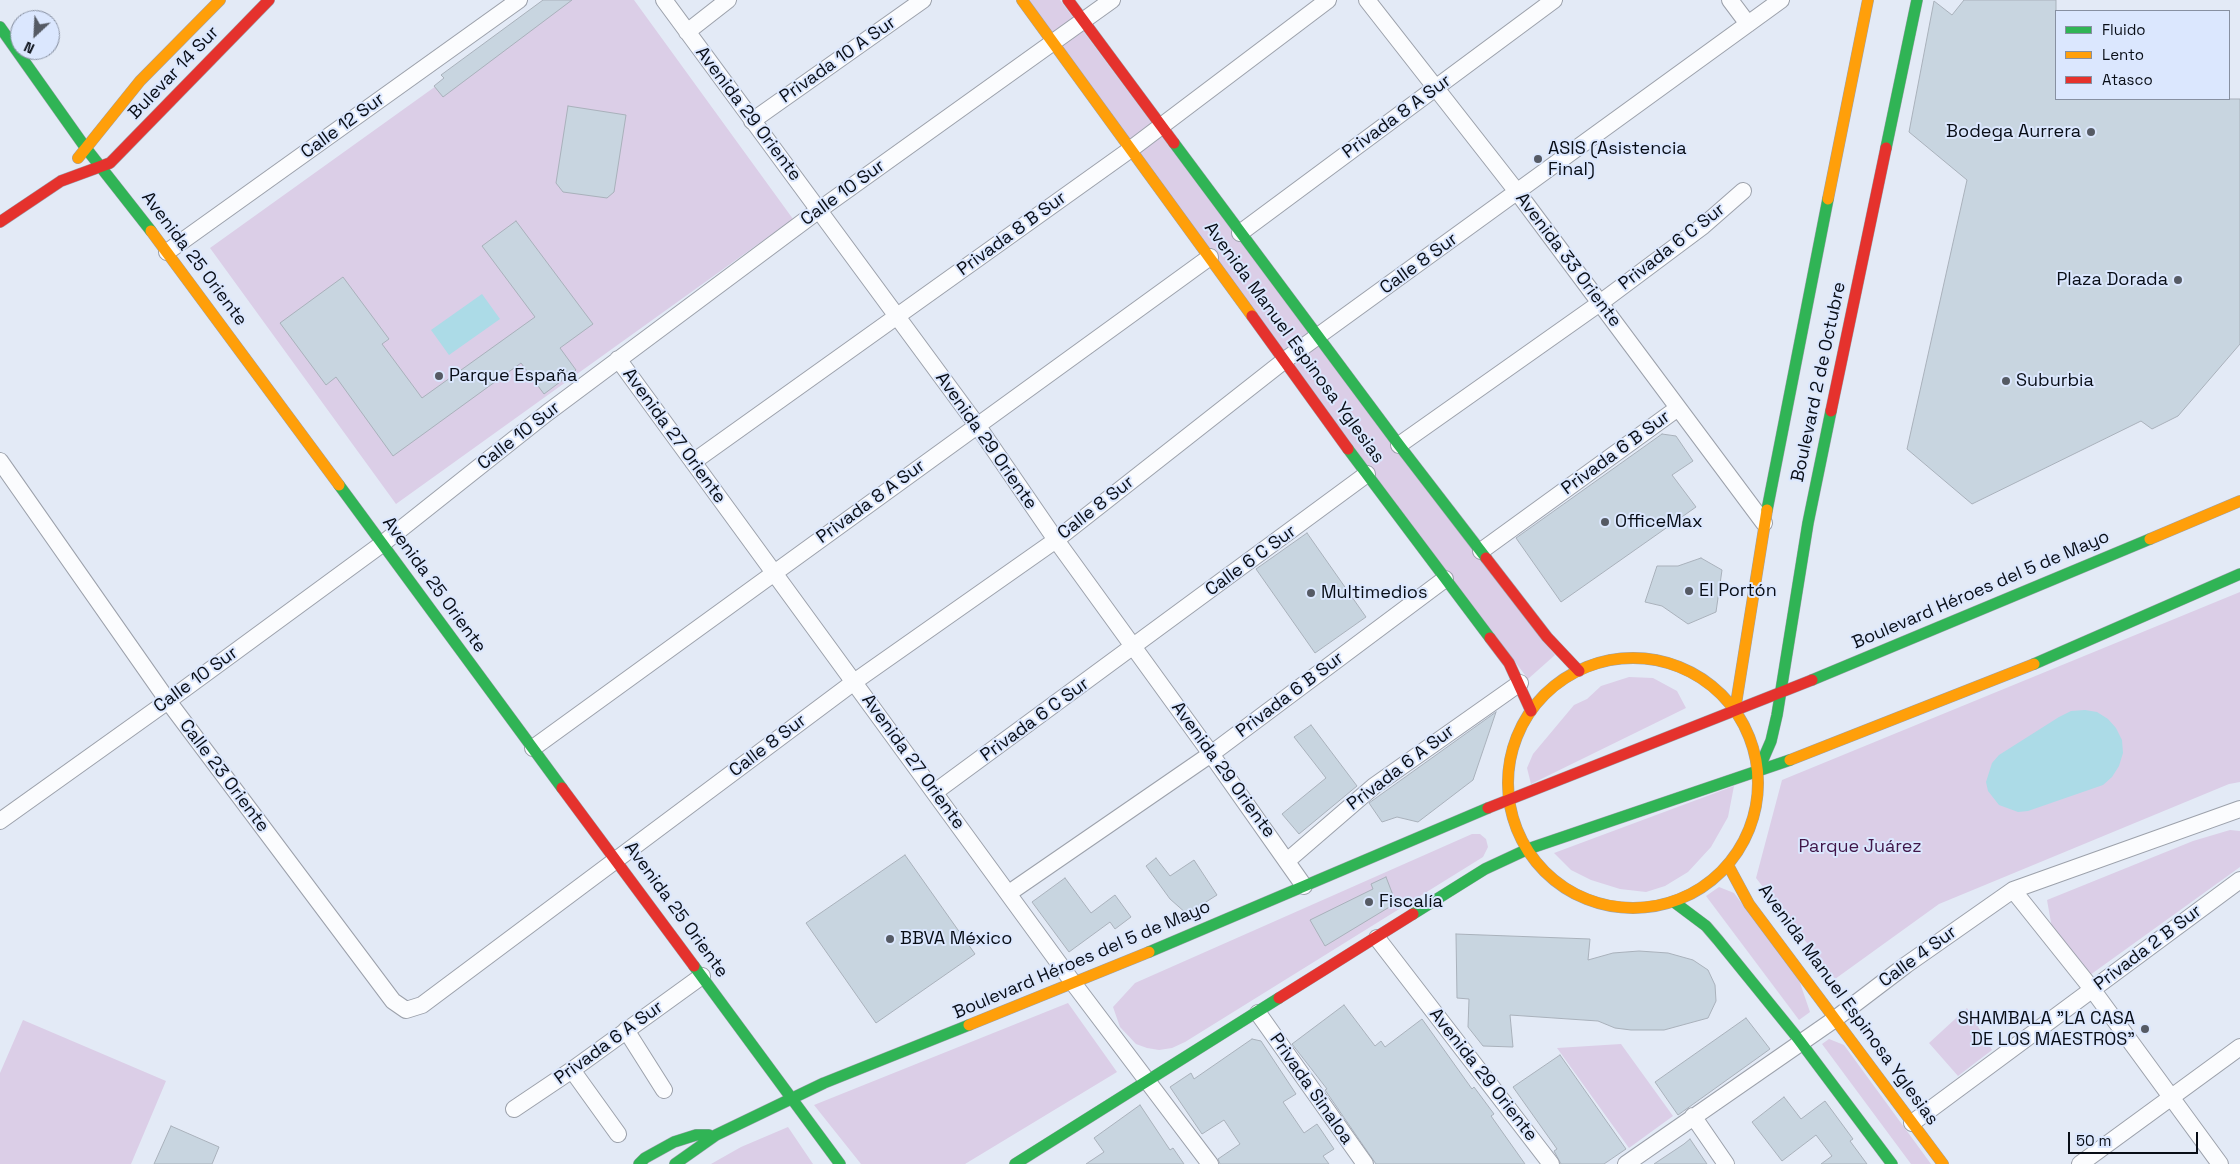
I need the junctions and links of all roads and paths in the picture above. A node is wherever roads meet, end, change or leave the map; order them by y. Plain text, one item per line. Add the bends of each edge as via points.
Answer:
1 (220, 0) edge
2 (269, 0) edge
3 (520, 0) edge
4 (664, 0) edge
5 (728, 0) edge
6 (923, 0) edge
7 (1022, 0) edge
8 (1068, 0) edge
9 (1112, 0) edge
10 (1328, 0) edge
11 (1367, 0) edge
12 (1554, 0) edge
13 (1730, 0) edge
14 (1782, 0) edge
15 (1868, 0) edge
16 (1917, 0) edge
17 (1084, 22) junction
18 (1748, 24) junction
19 (0, 28) edge
20 (687, 32) junction
21 (1054, 41) junction
22 (1436, 89) junction
23 (752, 121) junction
24 (1161, 126) junction
25 (86, 147) junction
26 (1132, 149) junction
27 (102, 167) junction
28 (61, 181) junction
29 (1743, 191) dead end
30 (1518, 193) junction
31 (819, 210) junction
32 (0, 222) edge
33 (1240, 234) junction
34 (167, 252) junction
35 (1210, 257) junction
36 (1600, 303) junction
37 (897, 316) junction
38 (1318, 338) junction
39 (618, 359) junction
40 (1285, 360) junction
41 (1678, 408) junction
42 (977, 425) junction
43 (1399, 446) junction
44 (0, 461) edge
45 (693, 462) junction
46 (1367, 474) junction
47 (2240, 501) edge
48 (1764, 523) junction
49 (1056, 540) junction
50 (382, 544) junction
51 (1481, 551) junction
52 (774, 573) junction
53 (2240, 574) edge
54 (1444, 579) junction
55 (1134, 647) junction
56 (1579, 670) junction
57 (854, 682) junction
58 (1520, 683) junction
59 (1781, 694) junction
60 (168, 702) junction
61 (1735, 710) junction
62 (1531, 711) junction
63 (533, 748) junction
64 (1211, 754) junction
65 (1758, 771) junction
66 (935, 792) junction
67 (1510, 801) junction
68 (2240, 809) edge
69 (0, 821) edge
70 (1528, 849) junction
71 (616, 859) junction
72 (1288, 861) junction
73 (1728, 866) junction
74 (2240, 880) edge
75 (1304, 886) junction
76 (2013, 890) junction
77 (1010, 893) junction
78 (1674, 902) junction
79 (1378, 938) junction
80 (702, 976) junction
81 (1074, 984) junction
82 (2092, 990) junction
83 (406, 1010) joint
84 (1258, 1013) junction
85 (1835, 1019) junction
86 (626, 1030) junction
87 (1800, 1043) junction
88 (2240, 1048) edge
89 (572, 1070) junction
90 (1148, 1081) junction
91 (664, 1090) dead end
92 (792, 1098) junction
93 (2171, 1098) junction
94 (514, 1109) dead end
95 (1693, 1116) junction
96 (1912, 1123) junction
97 (618, 1134) dead end
98 (716, 1134) junction
99 (1023, 1162) edge
100 (639, 1164) edge
101 (675, 1164) edge
102 (840, 1164) edge
103 (1210, 1164) edge
104 (1365, 1164) edge
105 (1551, 1164) edge
106 (1626, 1164) edge
107 (1726, 1164) edge
108 (1892, 1164) edge
109 (1943, 1164) edge
110 (2080, 1164) edge
111 (2220, 1164) edge

1 - 25 main road, Bulevar 14 Sur via 140,80
2 - 27 main road, Bulevar 14 Sur via 110,163
3 - 34 street, Calle 12 Sur
4 - 20 street, Avenida 29 Oriente
5 - 20 street
6 - 23 street, Privada 10 A Sur
7 - 21 main road, Avenida Manuel Espinosa Yglesias
8 - 17 main road, Avenida Manuel Espinosa Yglesias
9 - 17 street, Calle 10 Sur
10 - 24 street, Privada 8 B Sur
11 - 22 street, Avenida 33 Oriente
12 - 22 street, Privada 8 A Sur
13 - 18 street
14 - 18 street, Calle 8 Sur
15 - 48 main road, Boulevard 2 de Octubre
16 - 59 main road, Boulevard 2 de Octubre via 1808,524
17 - 21 street, Calle 10 Sur
17 - 24 main road, Avenida Manuel Espinosa Yglesias
18 - 30 street, Calle 8 Sur
19 - 25 main road, Avenida 25 Oriente
20 - 23 street, Avenida 29 Oriente
21 - 26 main road, Avenida Manuel Espinosa Yglesias
21 - 31 street, Calle 10 Sur
22 - 30 street, Avenida 33 Oriente
22 - 33 street, Privada 8 A Sur
23 - 31 street, Avenida 29 Oriente
24 - 26 street, Privada 8 B Sur
24 - 33 main road, Avenida Manuel Espinosa Yglesias
25 - 27 main road, Avenida 25 Oriente
25 - 28 main road, Bulevar 14 Sur
26 - 35 main road, Avenida Manuel Espinosa Yglesias
26 - 37 street, Privada 8 B Sur
27 - 28 main road
27 - 34 main road, Avenida 25 Oriente
28 - 32 main road
29 - 36 street, Privada 6 C Sur via 1703,226
30 - 36 street, Avenida 33 Oriente
30 - 38 street, Calle 8 Sur
31 - 37 street, Avenida 29 Oriente
31 - 39 street, Calle 10 Sur
33 - 38 main road, Avenida Manuel Espinosa Yglesias
34 - 50 main road, Avenida 25 Oriente
35 - 40 main road, Avenida Manuel Espinosa Yglesias
35 - 42 street, Privada 8 A Sur
36 - 41 street, Avenida 33 Oriente
36 - 43 street
37 - 42 street, Avenida 29 Oriente
37 - 45 street, Privada 8 B Sur
38 - 40 street, Calle 8 Sur
38 - 43 main road, Avenida Manuel Espinosa Yglesias
39 - 45 street, Avenida 27 Oriente
39 - 50 street, Calle 10 Sur
40 - 46 main road, Avenida Manuel Espinosa Yglesias
40 - 49 street, Calle 8 Sur
41 - 48 street, Avenida 33 Oriente
41 - 51 street, Privada 6 B Sur
42 - 49 street, Avenida 29 Oriente
42 - 52 street, Privada 8 A Sur
43 - 51 main road, Avenida Manuel Espinosa Yglesias
44 - 60 street, Calle 23 Oriente
45 - 52 street, Avenida 27 Oriente
46 - 54 main road, Avenida Manuel Espinosa Yglesias
46 - 55 street, Calle 6 C Sur
47 - 59 main road, Boulevard Héroes del 5 de Mayo
48 - 61 main road, Boulevard 2 de Octubre
49 - 55 street, Avenida 29 Oriente
49 - 57 street, Calle 8 Sur
50 - 60 street, Calle 10 Sur
50 - 63 main road, Avenida 25 Oriente
51 - 56 main road, Avenida Manuel Espinosa Yglesias via 1548,637
52 - 57 street, Avenida 27 Oriente
52 - 63 street, Privada 8 A Sur
53 - 65 main road via 2029,666
54 - 58 main road, Avenida Manuel Espinosa Yglesias via 1510,662
54 - 64 street, Privada 6 B Sur
55 - 64 street, Avenida 29 Oriente
55 - 66 street, Privada 6 C Sur
56 - 61 main road via 1617,659 1644,659 1670,664 1717,690
56 - 62 main road via 1552,688
57 - 66 street, Avenida 27 Oriente
57 - 71 street, Calle 8 Sur
58 - 62 main road, Avenida Manuel Espinosa Yglesias
58 - 72 street, Privada 6 A Sur via 1374,786
59 - 61 main road, Boulevard Héroes del 5 de Mayo
59 - 65 main road, Boulevard 2 de Octubre via 1771,741
60 - 69 street, Calle 10 Sur
60 - 83 street, Calle 23 Oriente via 393,1001
61 - 65 main road via 1750,738
61 - 67 main road, Boulevard Héroes del 5 de Mayo
62 - 67 main road via 1512,754 1508,778
63 - 71 main road, Avenida 25 Oriente
64 - 72 street, Avenida 29 Oriente
64 - 77 street, Privada 6 B Sur
65 - 70 main road
65 - 73 main road via 1758,797 1753,821 1743,845
66 - 77 street, Avenida 27 Oriente
67 - 70 main road via 1517,828
67 - 75 main road, Boulevard Héroes del 5 de Mayo
68 - 76 street, Calle 4 Sur
70 - 78 main road via 1552,877 1592,901 1628,907
70 - 79 main road via 1485,868
71 - 80 main road, Avenida 25 Oriente
71 - 83 street, Calle 8 Sur via 422,1005
72 - 75 street, Avenida 29 Oriente
73 - 78 main road via 1703,887
73 - 85 main road, Avenida Manuel Espinosa Yglesias via 1749,904
74 - 82 street, Privada 2 B Sur
75 - 81 main road, Boulevard Héroes del 5 de Mayo
76 - 82 street
76 - 85 street, Calle 4 Sur
77 - 81 street, Avenida 27 Oriente
78 - 87 main road via 1706,926
79 - 84 main road
79 - 105 street, Avenida 29 Oriente
80 - 86 street, Privada 6 A Sur
80 - 92 main road, Avenida 25 Oriente
81 - 90 street, Avenida 27 Oriente
81 - 92 main road, Boulevard Héroes del 5 de Mayo
82 - 93 street
82 - 96 street, Privada 2 B Sur
84 - 90 main road
84 - 104 street, Privada Sinaloa
85 - 87 street, Calle 4 Sur
85 - 96 main road, Avenida Manuel Espinosa Yglesias
86 - 89 street, Privada 6 A Sur
86 - 91 street
87 - 95 street, Calle 4 Sur
87 - 108 main road
88 - 93 street
89 - 94 street, Privada 6 A Sur
89 - 97 street
90 - 99 main road
90 - 103 street, Avenida 27 Oriente
92 - 98 main road, Boulevard Héroes del 5 de Mayo
92 - 102 main road, Avenida 25 Oriente
93 - 110 street
93 - 111 street
95 - 106 street, Calle 4 Sur
95 - 107 street
96 - 109 main road, Avenida Manuel Espinosa Yglesias
98 - 100 main road via 696,1135 674,1142
98 - 101 main road, Boulevard Héroes del 5 de Mayo

